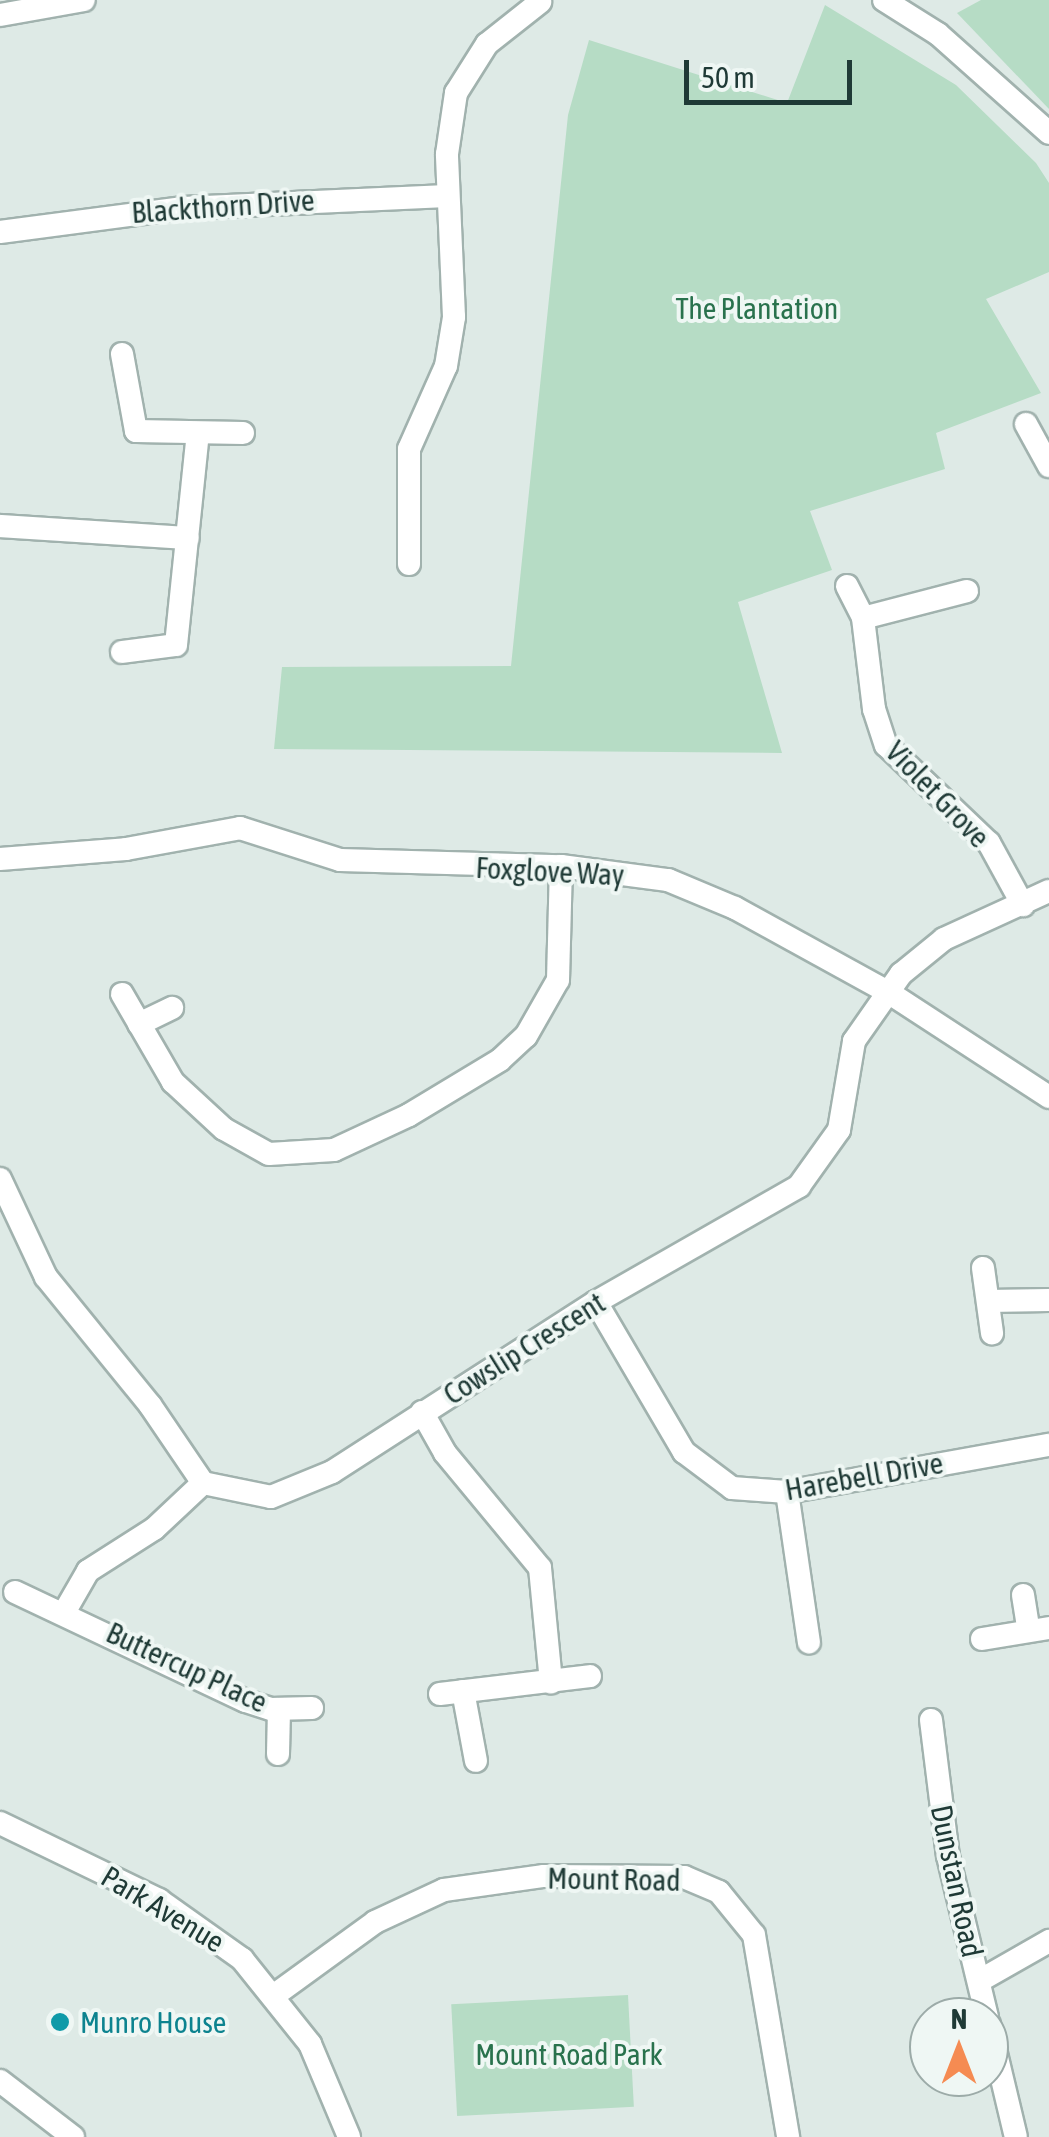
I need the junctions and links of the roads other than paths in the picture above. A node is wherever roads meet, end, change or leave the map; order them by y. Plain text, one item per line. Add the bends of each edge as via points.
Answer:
1 (84, 0) edge
2 (884, 0) edge
3 (540, 2) edge
4 (0, 15) edge
5 (1049, 133) edge
6 (448, 196) junction
7 (0, 232) edge
8 (122, 354) dead end
9 (1026, 424) dead end
10 (198, 433) junction
11 (243, 433) dead end
12 (1048, 460) edge
13 (0, 526) edge
14 (188, 538) junction
15 (408, 564) dead end
16 (846, 586) dead end
17 (967, 591) dead end
18 (863, 618) junction
19 (122, 652) dead end
20 (0, 859) edge
21 (561, 866) junction
22 (1049, 891) edge
23 (1023, 905) junction
24 (888, 992) junction
25 (122, 994) dead end
26 (172, 1008) dead end
27 (139, 1024) junction
28 (1049, 1097) edge
29 (0, 1180) edge
30 (7, 1217) edge
31 (983, 1268) dead end
32 (1049, 1300) edge
33 (988, 1301) junction
34 (596, 1302) junction
35 (992, 1333) dead end
36 (422, 1412) junction
37 (1049, 1446) edge
38 (203, 1484) junction
39 (787, 1492) junction
40 (15, 1592) dead end
41 (1022, 1595) dead end
42 (64, 1611) junction
43 (1039, 1629) edge
44 (982, 1639) dead end
45 (809, 1642) dead end
46 (590, 1676) dead end
47 (550, 1682) junction
48 (312, 1708) dead end
49 (279, 1710) junction
50 (931, 1720) dead end
51 (957, 1736) dead end
52 (932, 1744) junction
53 (278, 1754) dead end
54 (476, 1761) dead end
55 (0, 1823) edge
56 (1049, 1942) edge
57 (979, 1981) junction
58 (276, 1994) junction
59 (983, 1997) edge
60 (0, 2081) edge
61 (1006, 2097) edge
62 (73, 2137) edge
63 (349, 2137) edge
64 (788, 2137) edge
65 (1016, 2137) edge

1 - 4 street
2 - 5 street via 938,34
3 - 6 street via 487,44 456,93
6 - 7 street, Blackthorn Drive via 183,208
6 - 15 street via 454,317 446,366 409,449
8 - 10 street via 136,431
9 - 12 street
10 - 11 street
10 - 14 street
13 - 14 street
14 - 19 street via 176,644
16 - 18 street, Violet Grove
17 - 18 street
18 - 23 street, Violet Grove via 874,708 886,744 976,827
20 - 21 street, Foxglove Way via 126,849 240,828 340,860
21 - 24 street, Foxglove Way via 668,880 699,891
21 - 27 street via 558,980 526,1036 500,1060 348,1145 305,1156 247,1146 173,1082
22 - 23 street, Cowslip Crescent
23 - 24 street, Cowslip Crescent via 944,940
24 - 28 street, Foxglove Way
24 - 34 street, Cowslip Crescent via 854,1041 846,1109 800,1186
25 - 27 street
26 - 27 street
29 - 30 street
30 - 38 street
31 - 33 street
32 - 33 street
33 - 35 street
34 - 36 street, Cowslip Crescent
34 - 39 street, Harebell Drive via 695,1465 732,1488
36 - 38 street, Cowslip Crescent via 332,1472 288,1492 252,1496
36 - 47 street via 445,1453 540,1568
37 - 39 street, Harebell Drive
38 - 42 street via 154,1529 88,1572
39 - 45 street
40 - 42 street, Buttercup Place
41 - 43 street
42 - 49 street, Buttercup Place via 246,1701
43 - 44 street
46 - 47 street
47 - 54 street via 452,1692
48 - 49 street, Buttercup Place
49 - 53 street
50 - 52 street, Dunstan Road
51 - 52 street
52 - 57 street, Dunstan Road via 948,1856
55 - 58 street, Park Avenue via 160,1900 207,1930
56 - 57 street
57 - 59 street, Dunstan Road
58 - 63 street, Park Avenue via 329,2078
58 - 64 street, Mount Road via 375,1922 444,1890 544,1876 684,1877 719,1892 754,1935
60 - 62 street
61 - 65 street, Dunstan Road

